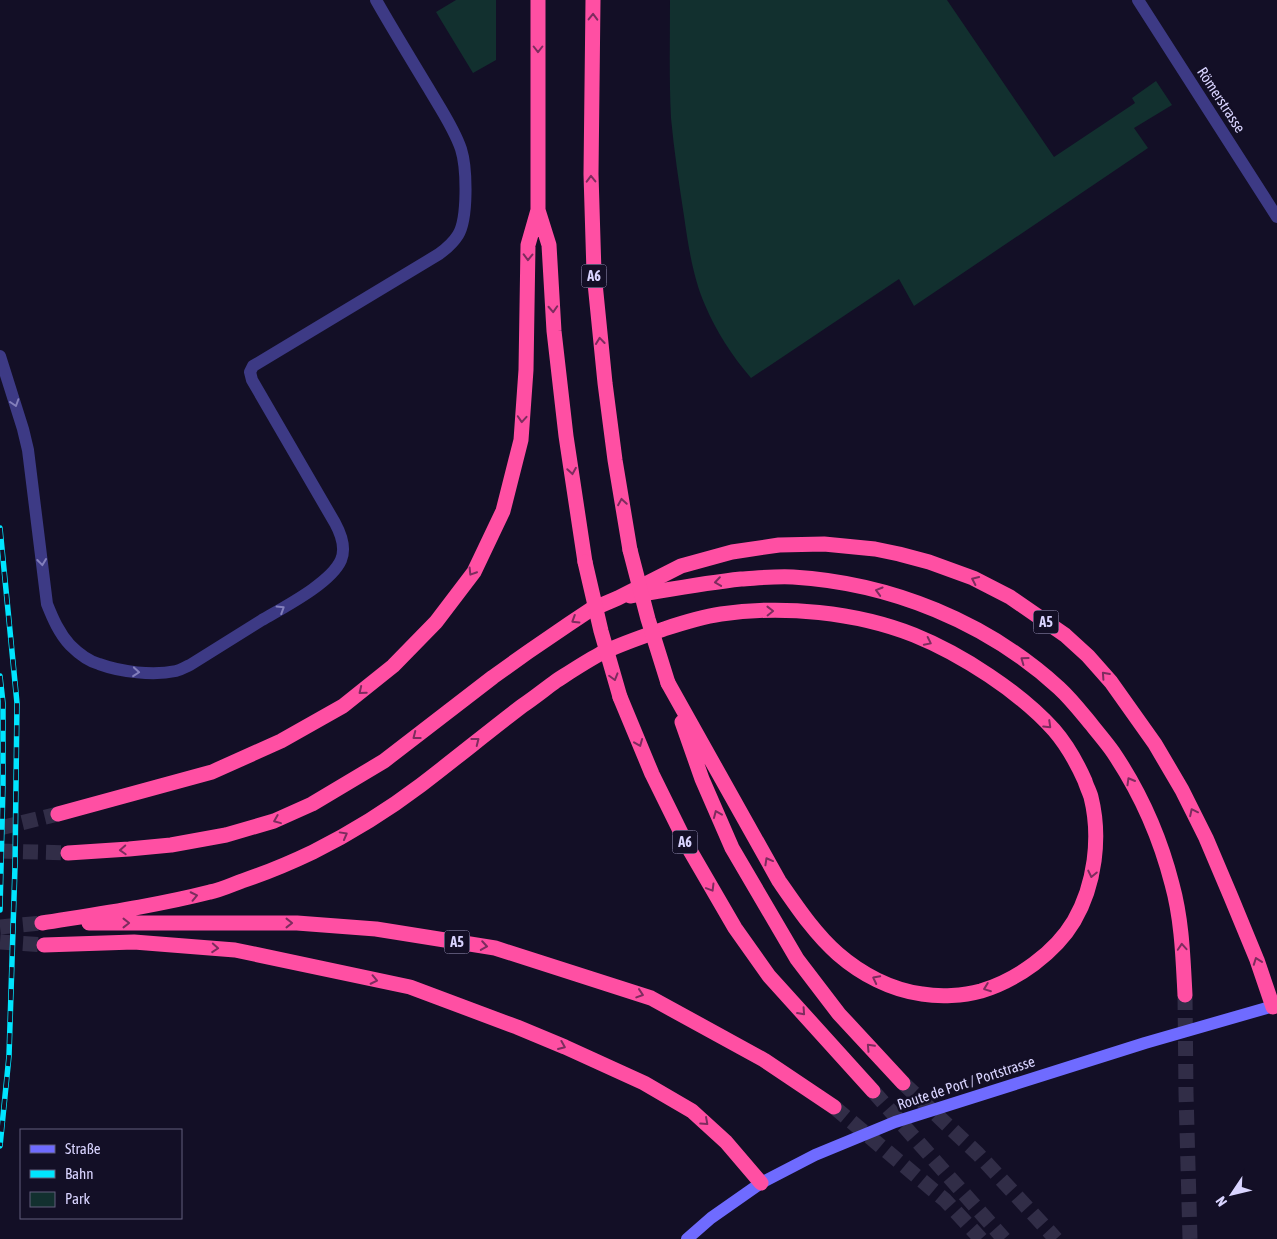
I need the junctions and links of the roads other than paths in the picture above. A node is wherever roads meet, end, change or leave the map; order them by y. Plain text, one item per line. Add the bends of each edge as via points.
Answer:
1 (376, 0) edge
2 (538, 0) edge
3 (593, 0) edge
4 (1138, 0) edge
5 (538, 210) junction
6 (1277, 217) edge
7 (0, 356) edge
8 (618, 598) junction
9 (668, 683) junction
10 (58, 814) tunnel mouth
11 (68, 853) tunnel mouth
12 (44, 944) tunnel mouth
13 (1185, 995) tunnel mouth
14 (1275, 1006) edge
15 (903, 1083) tunnel mouth
16 (873, 1091) tunnel mouth
17 (834, 1106) tunnel mouth
18 (761, 1183) junction
19 (687, 1239) edge

7 -> 1 street via 28,450 47,604 62,636 86,658 126,671 156,674 177,671 248,630 328,577 342,558 341,535 250,372 253,366 439,254 458,234 465,211 464,166 456,138
2 -> 5 highway, A6
9 -> 3 highway, A6, bridge via 630,550 606,393 594,273 591,174
4 - 6 street, Römerstrasse
5 -> 10 highway via 528,245 521,440 499,520 474,572 436,622 393,666 343,706 281,741 212,772
5 -> 16 highway, A6, bridge via 549,245 554,331 585,562 620,698 688,847 736,928 769,976
8 -> 11 highway, A5 via 590,610 528,652 384,761 312,804 274,822 171,845
13 -> 8 highway, A5 via 1181,935 1172,884 1153,825 1113,752 1079,709 1041,672 1009,649 970,625 928,606 876,589 830,580 763,577
14 -> 8 highway, A5 via 1206,838 1156,744 1088,656 1065,634 1010,597 973,578 929,562 875,549 824,544 779,545 732,552 681,566
15 -> 9 highway, A6 via 838,1014 797,959 732,848 702,779
9 - 17 highway, A5 via 779,881 816,931 837,953 863,972 903,990 922,994 944,996 977,992 1007,981 1035,964 1072,925 1089,888 1094,867 1094,819 1082,775 1054,731 995,679 953,654 913,635 881,625 801,610 720,614 688,621 600,654 556,681 419,787 366,823 313,852 262,874 213,892 42,923 297,922 376,929 495,948 651,998 764,1060
12 -> 18 highway via 134,942 235,950 410,987 517,1027 644,1083 692,1111 726,1142
14 - 18 main road, Route de Port / Portstrasse via 1145,1043 895,1122 814,1155
18 - 19 main road, Route de Port / Portstrasse

